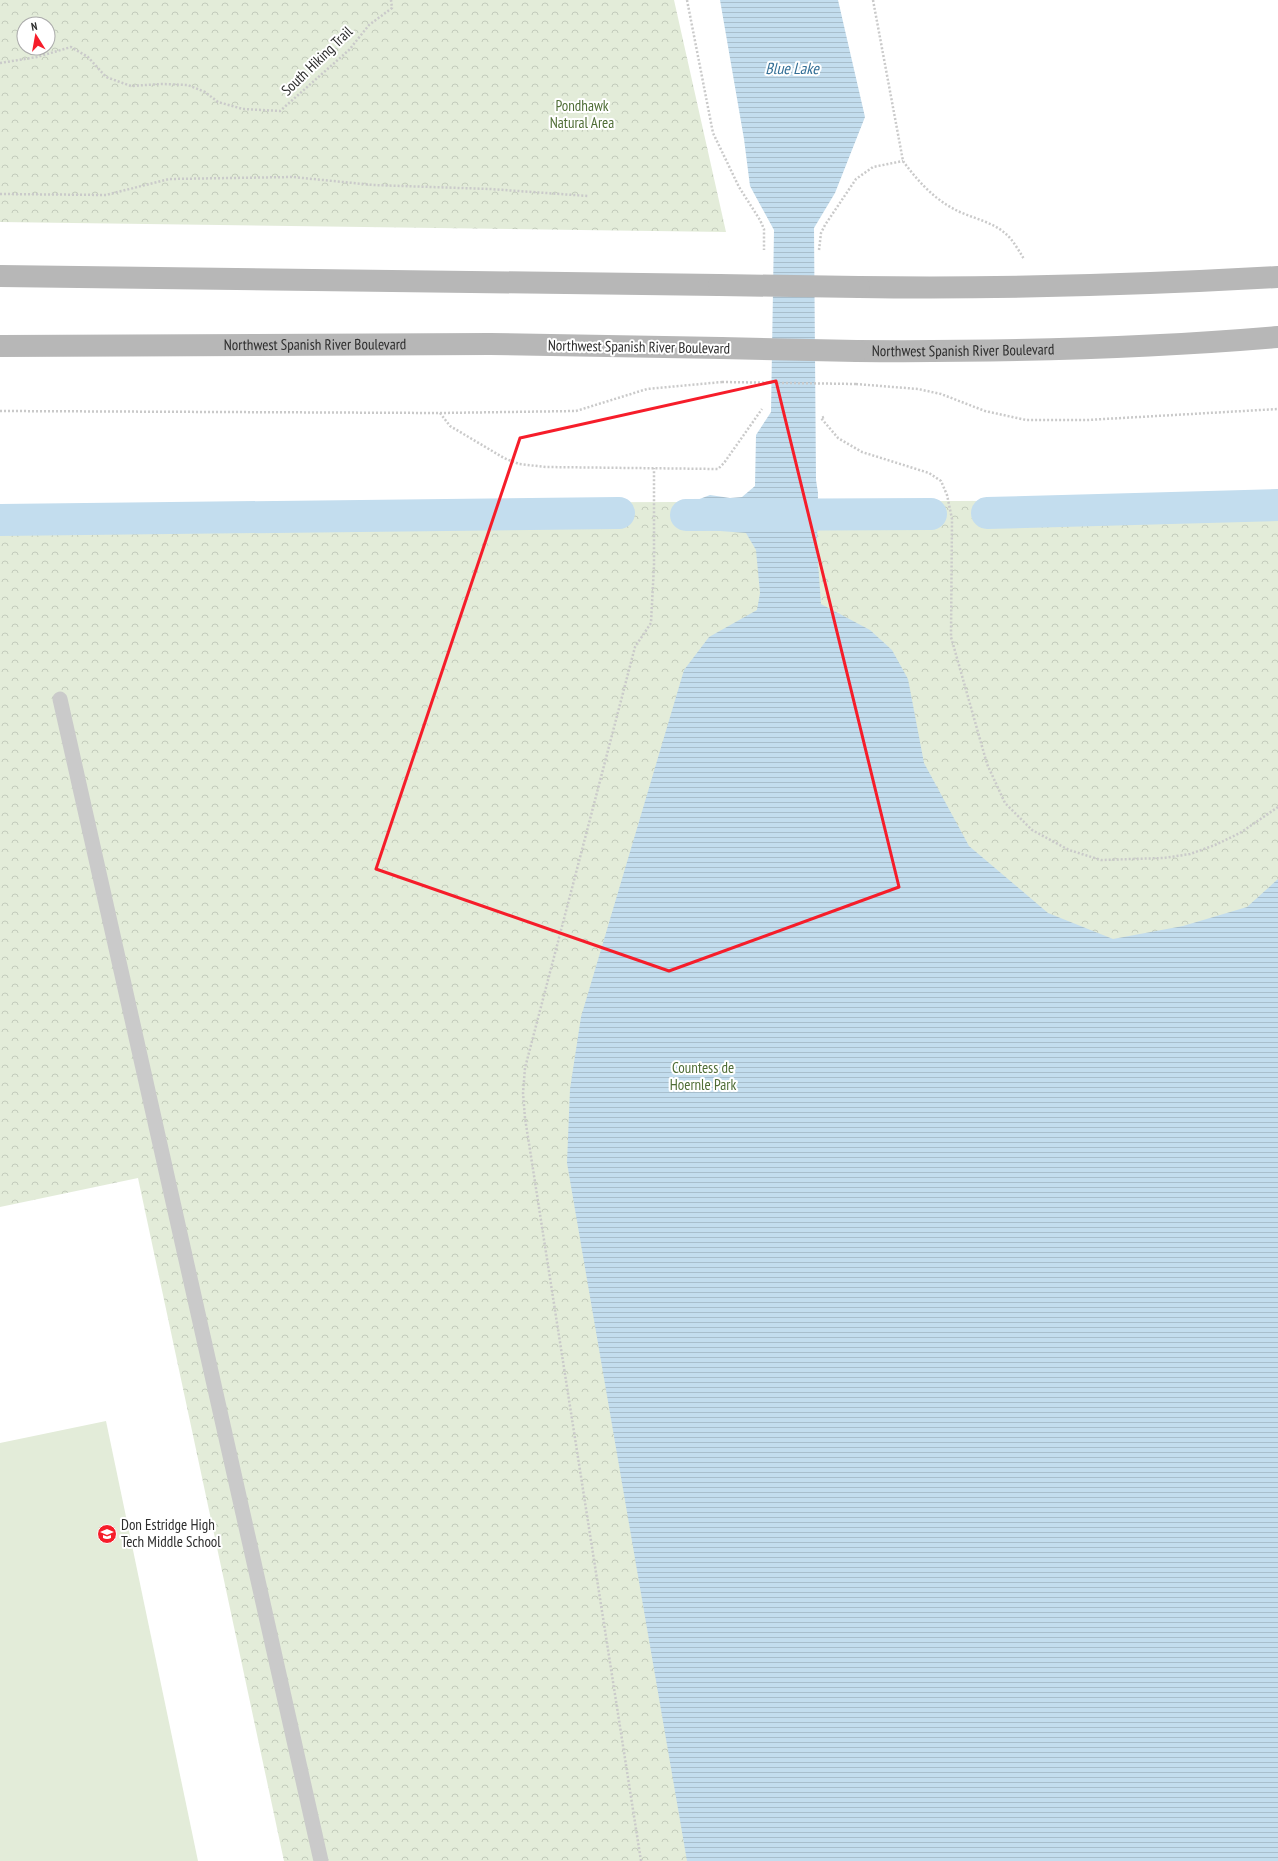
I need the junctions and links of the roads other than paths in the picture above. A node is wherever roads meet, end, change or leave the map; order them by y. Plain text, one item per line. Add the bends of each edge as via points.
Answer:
1 (0, 276) edge
2 (1278, 277) edge
3 (1278, 338) edge
4 (0, 346) edge
5 (60, 699) dead end
6 (321, 1861) edge

1 - 2 main road, bridge via 859,287 1052,287 1167,284
3 - 4 main road, Northwest Spanish River Boulevard, bridge via 1052,349 941,351 490,344
5 - 6 lane

